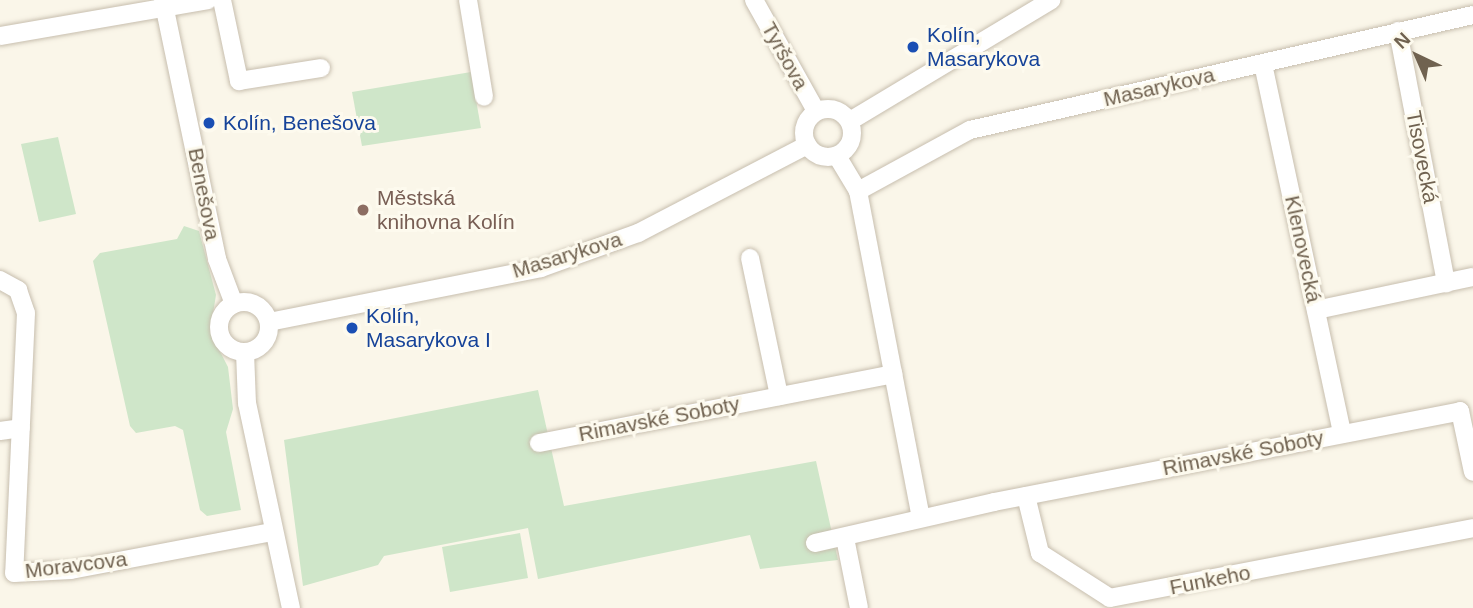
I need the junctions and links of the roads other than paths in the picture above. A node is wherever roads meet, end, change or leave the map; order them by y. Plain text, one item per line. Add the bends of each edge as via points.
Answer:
1 (208, 0) edge
2 (222, 0) edge
3 (468, 0) edge
4 (754, 0) edge
5 (1051, 0) edge
6 (163, 4) edge
7 (1473, 15) edge
8 (1398, 31) junction
9 (0, 36) edge
10 (1263, 64) junction
11 (321, 68) dead end
12 (484, 97) dead end
13 (816, 111) junction
14 (849, 121) junction
15 (807, 145) junction
16 (837, 156) junction
17 (859, 191) junction
18 (750, 258) dead end
19 (1473, 277) edge
20 (0, 280) edge
21 (1446, 283) junction
22 (234, 304) junction
23 (1316, 310) junction
24 (269, 322) junction
25 (245, 352) junction
26 (893, 374) junction
27 (779, 396) junction
28 (21, 428) junction
29 (0, 431) edge
30 (1342, 434) junction
31 (539, 443) dead end
32 (1473, 472) edge
33 (1026, 496) junction
34 (921, 517) junction
35 (1473, 528) edge
36 (272, 532) junction
37 (845, 538) junction
38 (815, 543) dead end
39 (1148, 600) edge
40 (291, 608) edge
41 (859, 608) edge

1 - 6 street
2 - 11 street via 239,81
3 - 12 street
4 - 13 street, Tyršova
5 - 14 street
6 - 9 street
6 - 22 street, Benešova via 217,259
7 - 8 street, Masarykova
8 - 10 street, Masarykova
8 - 21 street, Tisovecká
10 - 17 street, Masarykova via 970,130
10 - 23 street, Klenovecká
13 - 14 street via 838,110
13 - 15 street via 803,130
14 - 16 street via 850,145
15 - 16 street via 823,157
15 - 24 street, Masarykova via 638,233 541,268
16 - 17 street
17 - 26 street
18 - 27 street
19 - 21 street
20 - 28 street, Moravcova via 18,290 24,301
21 - 23 street
22 - 24 street via 256,304
22 - 25 street via 224,312 220,332 232,348
23 - 30 street, Klenovecká
24 - 25 street via 263,342
25 - 36 street via 247,403
26 - 27 street, Rimavské Soboty
26 - 34 street
27 - 31 street, Rimavské Soboty
28 - 29 street
28 - 36 street, Moravcova via 14,573 71,570
30 - 32 street, Rimavské Soboty via 1460,411
30 - 33 street, Rimavské Soboty
33 - 34 street
33 - 39 street, Funkeho via 1036,545 1046,561 1103,596
34 - 37 street
35 - 39 street, Funkeho
36 - 40 street
37 - 38 street
37 - 41 street

